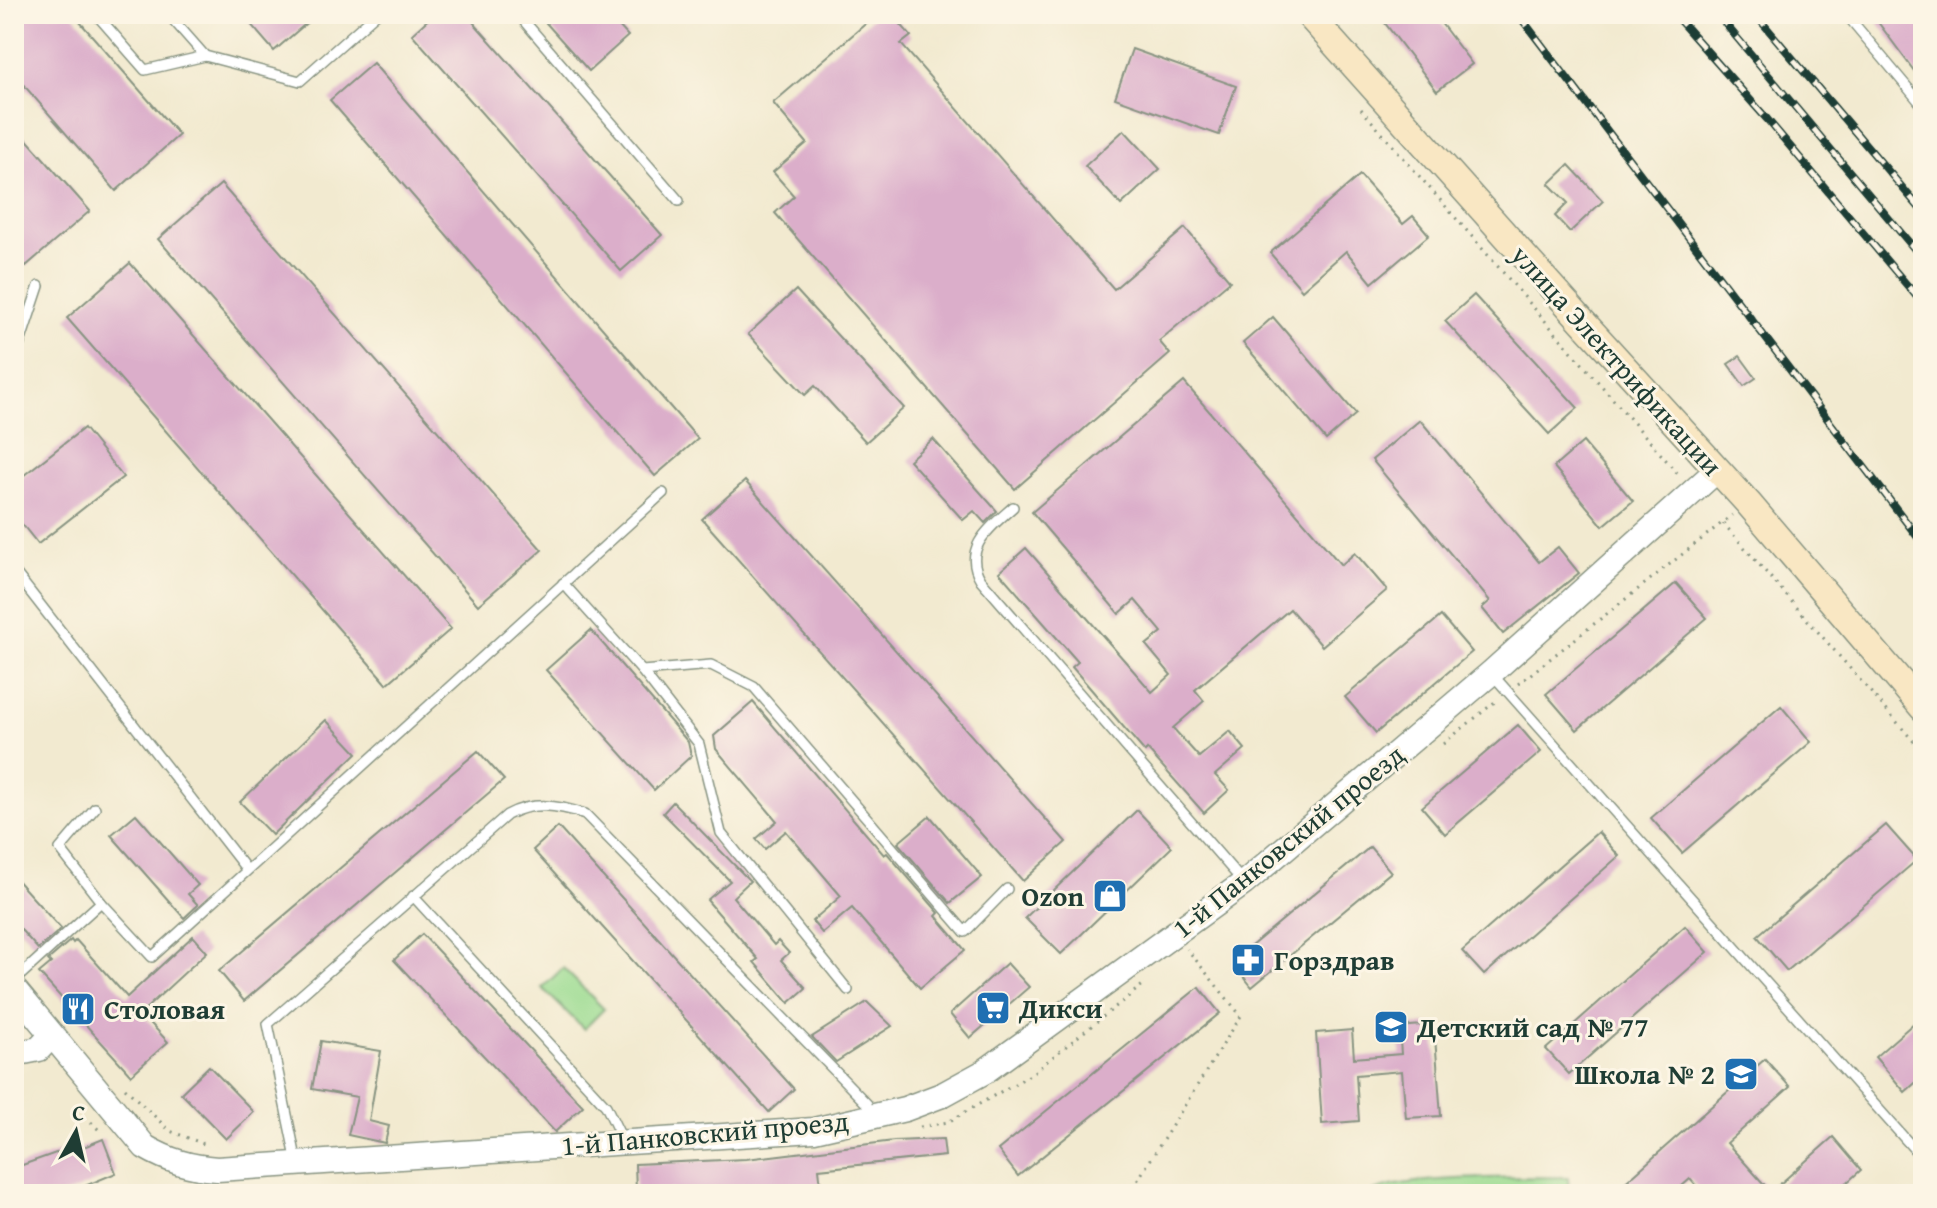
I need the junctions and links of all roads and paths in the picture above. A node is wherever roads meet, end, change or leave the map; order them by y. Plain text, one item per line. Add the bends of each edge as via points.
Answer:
1 (96, 14) edge
2 (168, 14) edge
3 (376, 14) edge
4 (518, 14) edge
5 (1278, 14) edge
6 (1846, 14) edge
7 (1298, 20) edge
8 (205, 56) junction
9 (1923, 106) edge
10 (1360, 107) dead end
11 (679, 201) dead end
12 (39, 286) dead end
13 (14, 361) edge
14 (1716, 471) junction
15 (1687, 484) dead end
16 (663, 493) dead end
17 (1013, 507) dead end
18 (1723, 523) dead end
19 (14, 570) edge
20 (563, 583) junction
21 (642, 671) junction
22 (1491, 673) junction
23 (1923, 708) edge
24 (1923, 752) edge
25 (95, 808) dead end
26 (247, 870) junction
27 (1244, 883) junction
28 (1007, 889) dead end
29 (413, 896) junction
30 (101, 902) junction
31 (1187, 949) dead end
32 (848, 990) dead end
33 (16, 993) edge
34 (51, 1036) junction
35 (14, 1054) edge
36 (120, 1083) dead end
37 (870, 1118) junction
38 (91, 1122) dead end
39 (99, 1130) dead end
40 (622, 1143) junction
41 (221, 1151) dead end
42 (1923, 1159) edge
43 (297, 1164) junction
44 (1129, 1194) edge

1 - 8 lane via 145,70
2 - 8 lane
3 - 8 lane via 300,81
4 - 11 lane
5 - 7 path
6 - 9 lane
7 - 14 main road, улица Электрификации
10 - 15 path
12 - 13 lane
14 - 22 street, 1-й Панковский проезд
14 - 23 main road, улица Электрификации
16 - 20 lane
17 - 27 lane via 976,547 973,560 981,580
18 - 24 path
19 - 26 lane
20 - 21 lane
20 - 26 lane
21 - 28 lane via 711,665 754,687 965,932
21 - 32 lane via 699,744 721,833
22 - 27 street, 1-й Панковский проезд
22 - 42 lane
25 - 30 lane via 60,849
26 - 30 lane via 152,957
27 - 37 street, 1-й Панковский проезд via 984,1072 942,1095
29 - 37 lane via 521,808 536,803 585,814 867,1104
29 - 40 lane via 606,1106
29 - 43 lane via 268,1024
30 - 33 lane
31 - 44 path via 1241,1016
33 - 34 street, 1-й Панковский проезд
34 - 35 street via 39,1049
34 - 43 street, 1-й Панковский проезд via 145,1147 163,1158 217,1169
36 - 41 path via 170,1131
37 - 40 street, 1-й Панковский проезд via 814,1130
38 - 39 path
40 - 43 street, 1-й Панковский проезд

